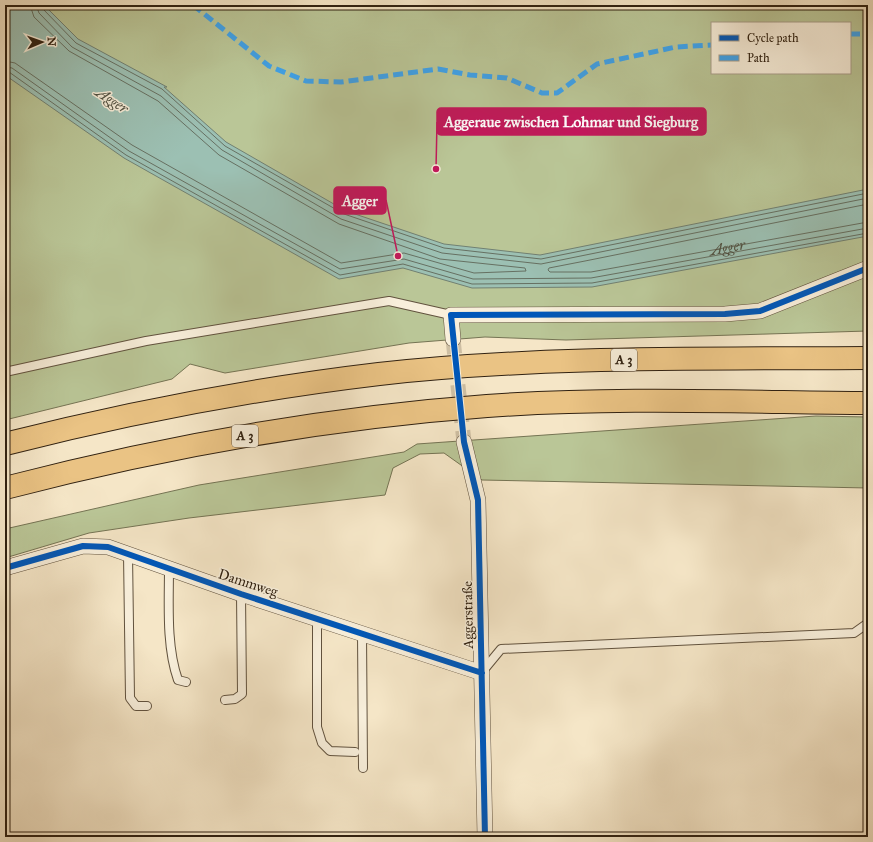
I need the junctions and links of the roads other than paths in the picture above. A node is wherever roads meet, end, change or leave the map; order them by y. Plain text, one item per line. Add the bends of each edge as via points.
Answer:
1 (868, 268) edge
2 (451, 315) junction
3 (453, 339) tunnel mouth
4 (868, 358) edge
5 (5, 372) edge
6 (868, 403) edge
7 (464, 442) tunnel mouth
8 (5, 444) edge
9 (5, 488) edge
10 (128, 554) junction
11 (5, 568) edge
12 (169, 568) junction
13 (241, 594) junction
14 (317, 618) junction
15 (868, 623) edge
16 (362, 633) junction
17 (482, 673) junction
18 (186, 682) dead end
19 (225, 700) dead end
20 (147, 706) dead end
21 (355, 752) dead end
22 (363, 768) dead end
23 (485, 837) edge

1 - 2 street via 760,311 725,314
2 - 3 street
2 - 5 lane via 390,301 146,341
4 - 8 highway, A 3 via 592,360 380,374 225,395 148,410
6 - 9 highway, A 3 via 594,402 489,406 384,416 216,441 84,467
7 - 17 street, Aggerstraße via 478,500
10 - 11 street, Dammweg via 108,547 83,546
10 - 12 street, Dammweg
10 - 20 lane via 130,698 136,706
12 - 13 street, Dammweg
12 - 18 lane via 169,620 175,671 178,680
13 - 14 street, Dammweg
13 - 19 lane via 242,694 235,699
14 - 16 street, Dammweg
14 - 21 lane via 317,727 322,743 330,751
15 - 17 lane via 854,633 501,649
16 - 17 street, Dammweg
16 - 22 lane
17 - 23 street, Aggerstraße

